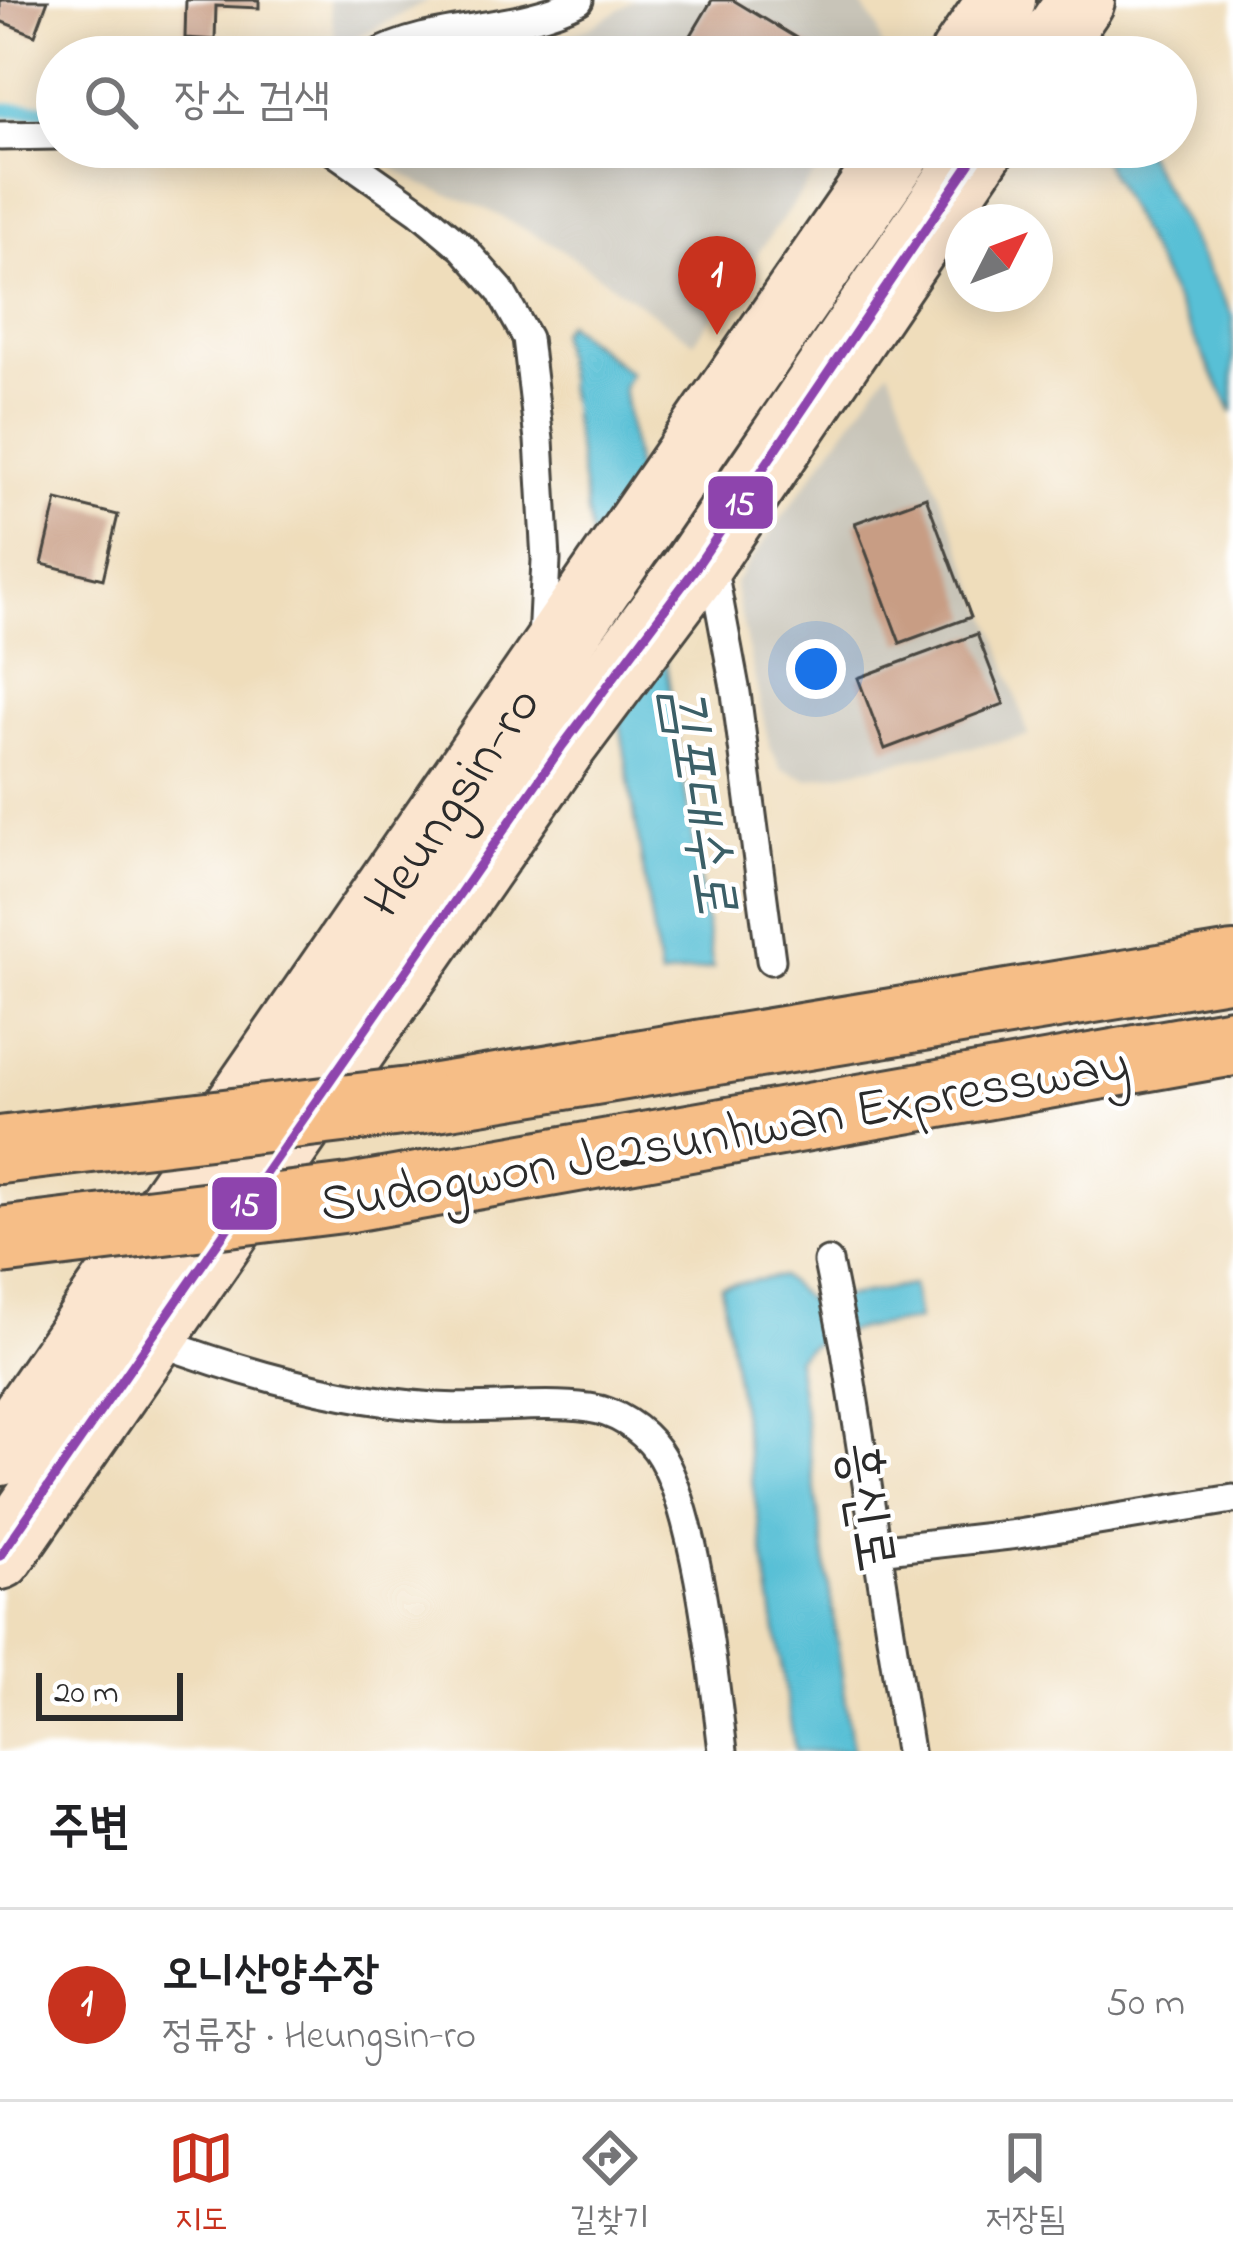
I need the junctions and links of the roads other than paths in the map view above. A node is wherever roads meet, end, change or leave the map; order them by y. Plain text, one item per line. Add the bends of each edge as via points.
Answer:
1 (579, 0) edge
2 (1002, 0) edge
3 (1081, 0) edge
4 (437, 36) edge
5 (977, 36) edge
6 (1056, 36) edge
7 (36, 135) edge
8 (0, 136) edge
9 (358, 168) edge
10 (887, 168) edge
11 (967, 168) edge
12 (702, 559) junction
13 (557, 643) junction
14 (579, 724) junction
15 (771, 960) dead end
16 (1233, 966) edge
17 (1233, 1042) edge
18 (28, 1146) edge
19 (0, 1241) edge
20 (828, 1262) dead end
21 (152, 1339) junction
22 (0, 1452) edge
23 (1233, 1499) edge
24 (877, 1550) junction
25 (0, 1556) edge
26 (723, 1751) edge
27 (909, 1751) edge

1 - 4 lane
2 - 5 main road
3 - 6 main road
7 - 8 lane
9 - 13 lane via 463,248 500,290 526,338
10 - 13 main road, Heungsin-ro
11 - 12 main road
12 - 14 main road
12 - 15 lane via 736,692
13 - 14 lane
13 - 22 main road, Heungsin-ro
14 - 21 main road, Heungsin-ro
16 - 18 highway, Sudogwon Je2sunhwan Expressway, bridge via 418,1100
17 - 19 highway, Sudogwon Je2sunhwan Expressway, bridge via 350,1198
20 - 24 lane, 흥신로
21 - 25 main road, Heungsin-ro
21 - 26 lane via 316,1389 434,1407 592,1408 627,1421 657,1449 680,1497
23 - 24 lane
24 - 27 lane, 흥신로

